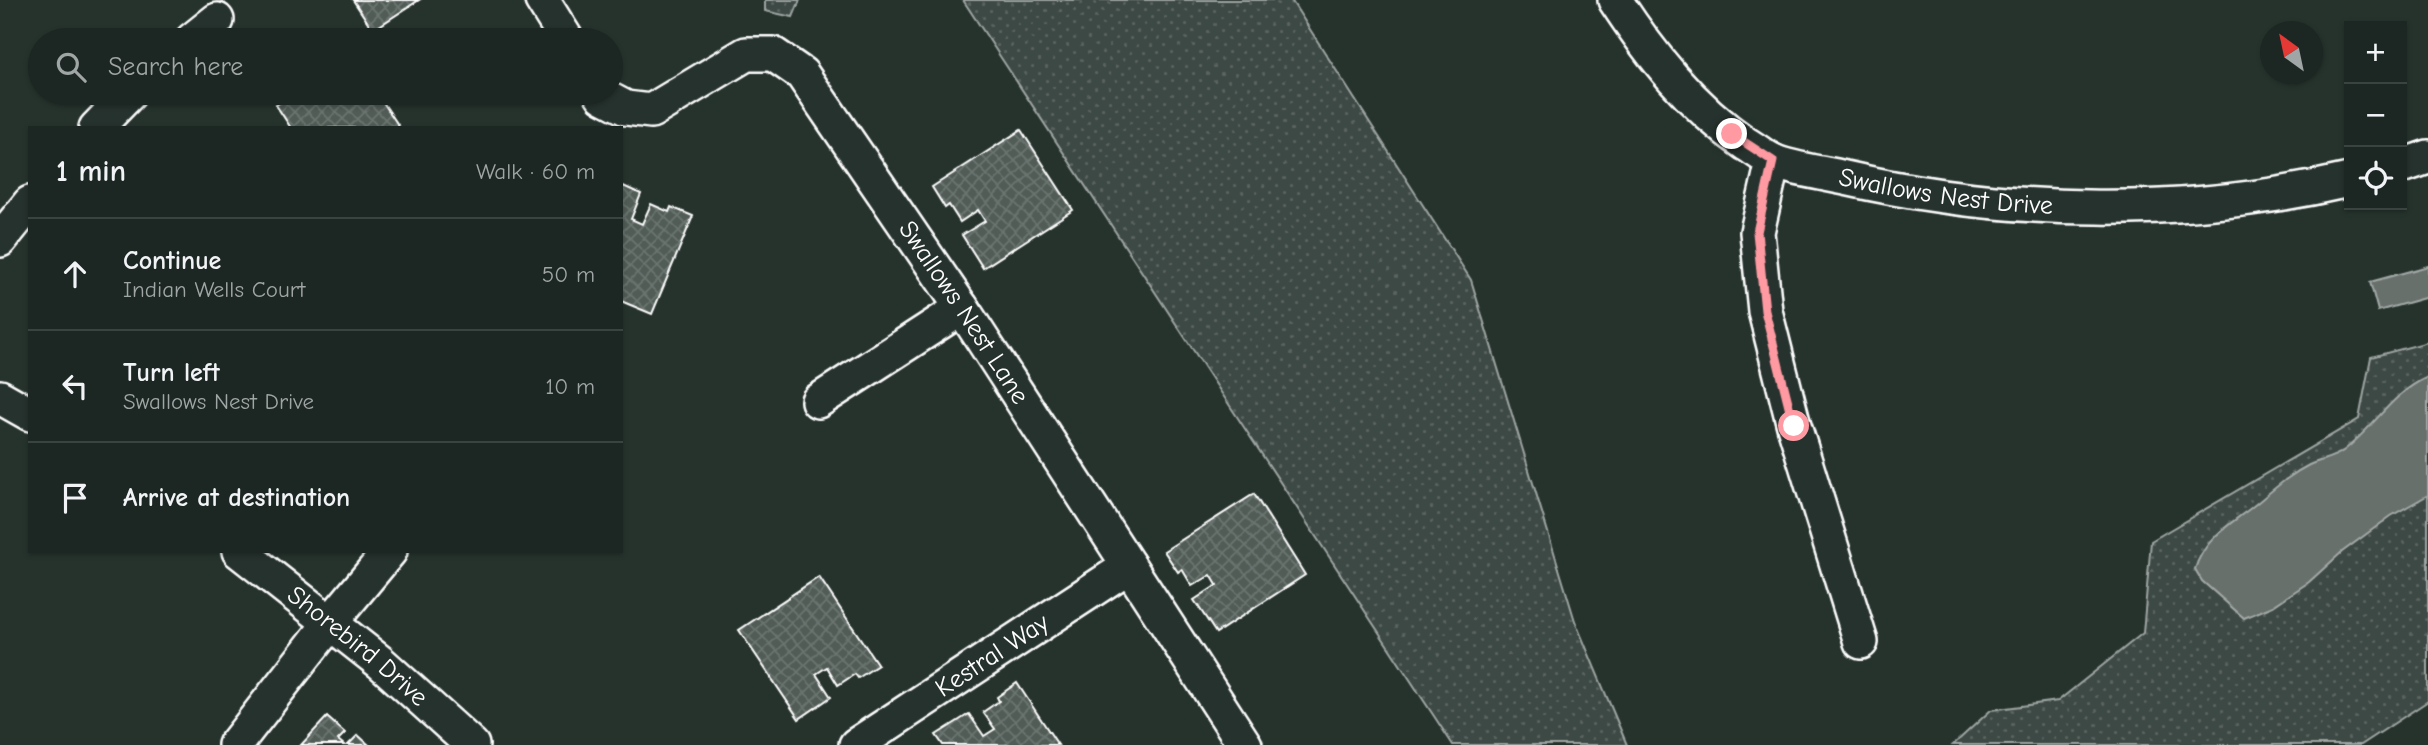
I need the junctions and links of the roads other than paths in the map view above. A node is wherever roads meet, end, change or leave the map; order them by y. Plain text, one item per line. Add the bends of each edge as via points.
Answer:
1 (542, 0) edge
2 (1615, 0) edge
3 (560, 28) edge
4 (118, 105) edge
5 (620, 105) edge
6 (98, 126) edge
7 (2428, 157) edge
8 (1773, 161) junction
9 (2407, 164) edge
10 (2344, 181) edge
11 (28, 205) edge
12 (0, 240) edge
13 (961, 308) junction
14 (0, 397) edge
15 (818, 401) dead end
16 (28, 413) edge
17 (242, 553) edge
18 (388, 553) edge
19 (1129, 566) junction
20 (331, 622) junction
21 (1861, 642) dead end
22 (235, 745) edge
23 (472, 745) edge
24 (856, 745) edge
25 (1245, 745) edge

1 - 3 street
2 - 8 street, Swallows Nest Drive via 1645,46 1694,102
4 - 6 street
5 - 13 street, Swallows Nest Lane via 651,111 746,54 773,54 802,74
7 - 9 street
8 - 10 street, Swallows Nest Drive via 1884,187 1996,202 2109,206 2215,202
8 - 21 street via 1757,232 1765,311 1794,426
11 - 12 street
13 - 15 street
13 - 19 street, Swallows Nest Lane
14 - 16 street
17 - 20 street, Shorebird Drive
18 - 20 street
19 - 24 street, Kestral Way
19 - 25 street, Swallows Nest Lane
20 - 22 street
20 - 23 street, Shorebird Drive

